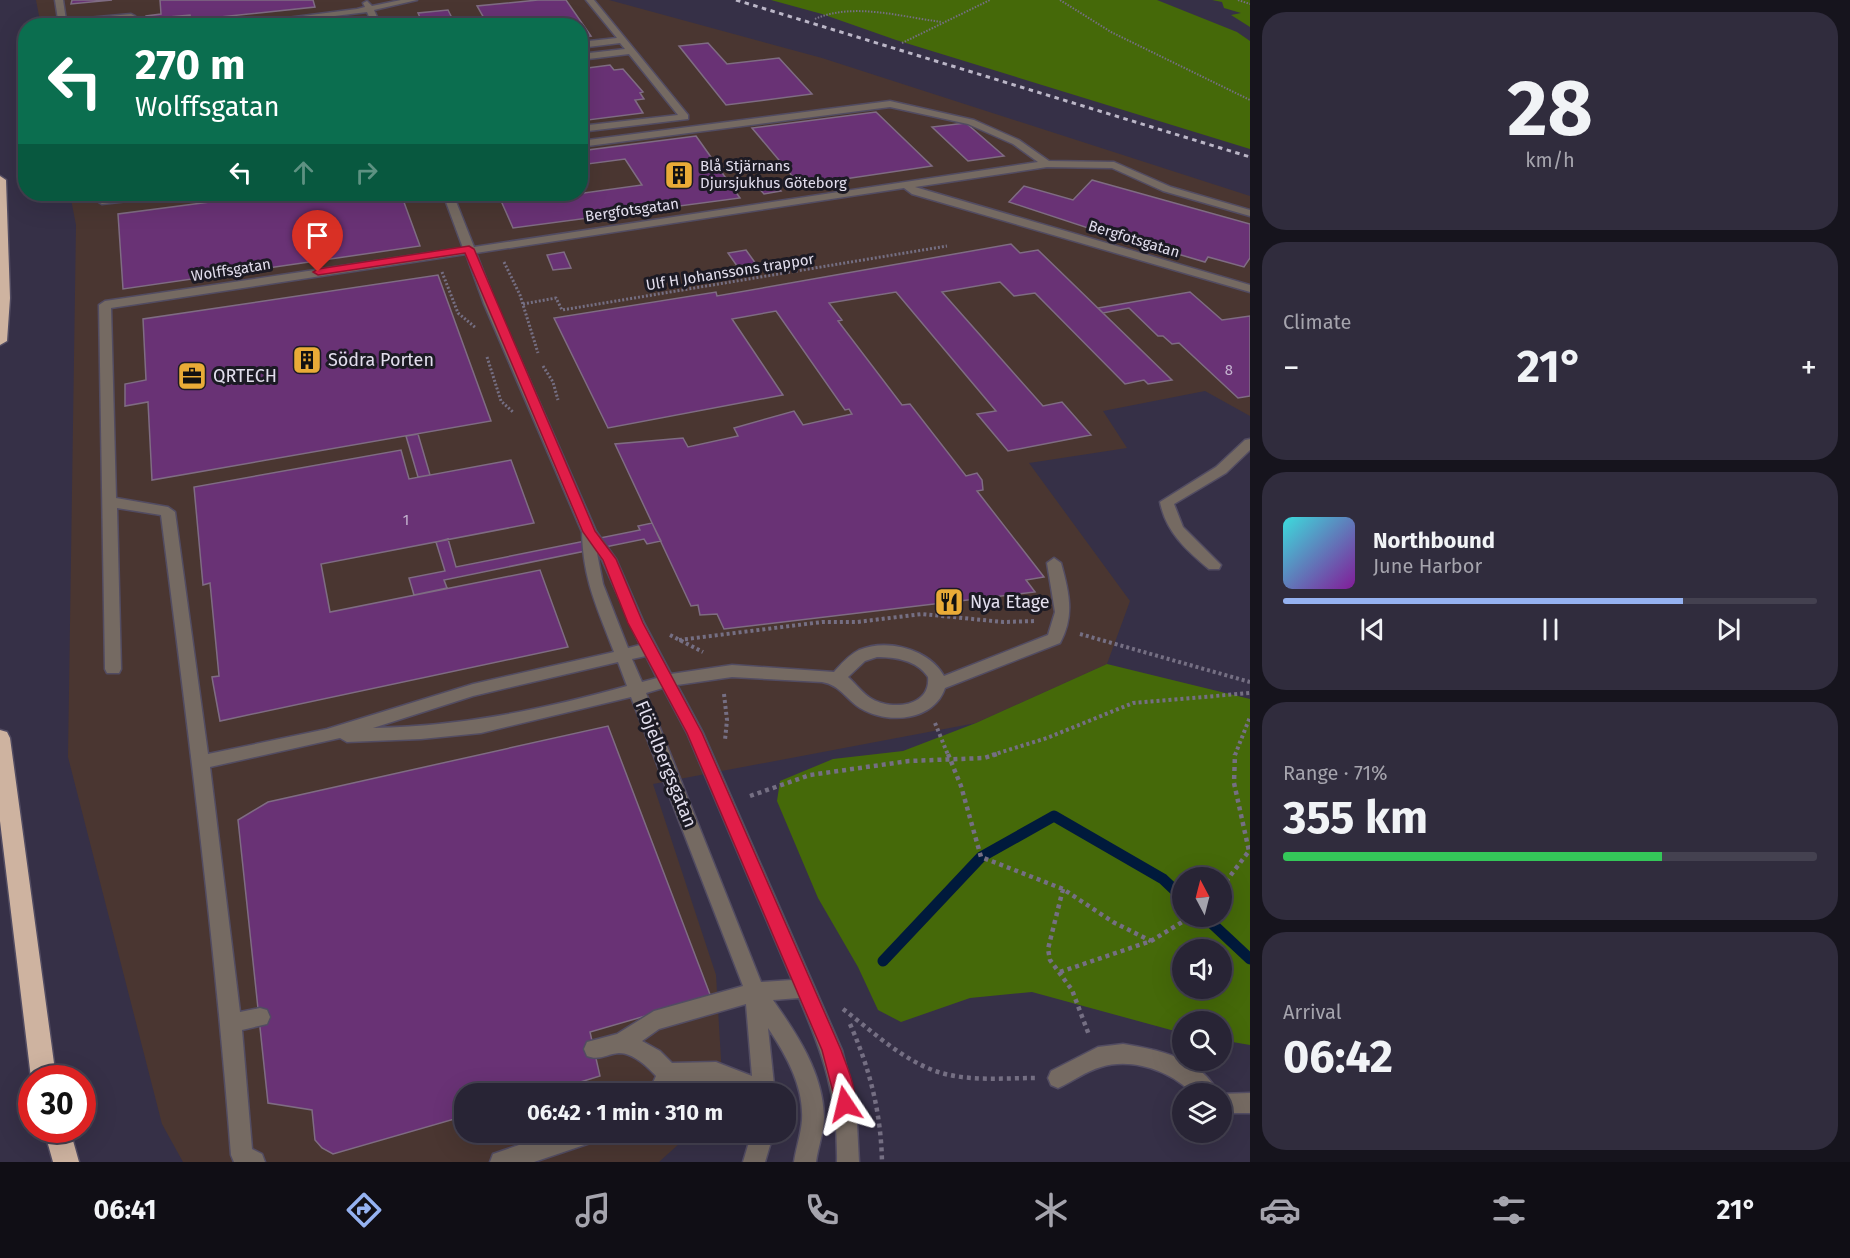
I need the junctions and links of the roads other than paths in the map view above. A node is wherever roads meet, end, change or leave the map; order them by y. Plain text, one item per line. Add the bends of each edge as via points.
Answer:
1 (59, 0) edge
2 (365, 0) edge
3 (412, 0) edge
4 (590, 0) edge
5 (370, 9) junction
6 (131, 16) dead end
7 (62, 18) edge
8 (114, 18) edge
9 (295, 18) edge
10 (374, 18) edge
11 (623, 40) junction
12 (588, 44) edge
13 (633, 51) junction
14 (588, 56) edge
15 (588, 128) edge
16 (588, 143) edge
17 (1047, 164) junction
18 (0, 180) edge
19 (906, 185) junction
20 (451, 201) edge
21 (1250, 213) edge
22 (469, 249) junction
23 (1250, 289) edge
24 (0, 341) edge
25 (1250, 443) edge
26 (110, 502) junction
27 (589, 532) junction
28 (1054, 563) dead end
29 (1214, 565) dead end
30 (650, 649) junction
31 (624, 656) junction
32 (113, 669) dead end
33 (837, 679) junction
34 (666, 682) junction
35 (937, 684) junction
36 (637, 691) junction
37 (425, 704) junction
38 (426, 732) junction
39 (327, 736) junction
40 (0, 738) edge
41 (201, 762) junction
42 (806, 988) junction
43 (755, 992) junction
44 (260, 1017) dead end
45 (231, 1023) junction
46 (621, 1043) junction
47 (594, 1049) dead end
48 (42, 1065) edge
49 (1058, 1078) road end
50 (662, 1083) edge
51 (665, 1083) edge
52 (748, 1083) edge
53 (761, 1083) edge
54 (1197, 1083) edge
55 (1232, 1103) edge
56 (1250, 1103) edge
57 (61, 1143) edge
58 (558, 1143) edge
59 (760, 1143) edge
60 (66, 1162) edge
61 (255, 1162) edge
62 (501, 1162) edge
63 (754, 1162) edge
64 (805, 1162) edge
65 (848, 1162) edge

1 - 7 street
2 - 5 street
3 - 5 street
4 - 11 street
5 - 9 street
5 - 10 street
6 - 8 street
11 - 12 street
11 - 13 street
13 - 14 street
13 - 15 street via 685,117
16 - 17 street via 890,104 971,122 1016,142
17 - 19 street, Bergfotsgatan
17 - 21 street, Bergfotsgatan via 1105,164 1122,168 1141,180
18 - 24 highway
19 - 22 street, Bergfotsgatan
19 - 23 street, Bergfotsgatan via 916,192
20 - 22 street, Flöjelbergsgatan
22 - 26 street, Wolffsgatan via 105,304
22 - 27 street, Flöjelbergsgatan
25 - 29 street via 1221,471 1167,502 1169,519 1188,543
26 - 32 street
26 - 41 street via 168,512
27 - 30 street, Flöjelbergsgatan via 609,559
27 - 31 street, Flöjelbergsgatan via 590,563
28 - 35 street via 1064,617 1054,639
30 - 31 street
30 - 34 street, Flöjelbergsgatan
31 - 36 street, Flöjelbergsgatan
31 - 37 street
33 - 34 street via 738,669
33 - 35 street via 870,705 887,710 927,704 933,699
33 - 35 street via 856,659 884,650 922,662 934,672
34 - 36 street
34 - 42 street, Flöjelbergsgatan via 695,733
36 - 38 street via 466,729
36 - 43 street, Flöjelbergsgatan
37 - 38 street via 420,722
37 - 39 street
38 - 39 street
39 - 41 street
40 - 48 highway
41 - 45 street
42 - 43 street
42 - 65 street, Flöjelbergsgatan via 842,1081
43 - 46 street via 654,1021
43 - 53 street, Flöjelbergsgatan
43 - 64 street, Flöjelbergsgatan via 786,1035 804,1074 813,1116
44 - 45 street
45 - 61 street via 242,1155
46 - 47 street
46 - 50 street via 658,1062
49 - 54 street via 1098,1057 1123,1054 1151,1058 1187,1073
51 - 52 street via 700,1070 725,1073
55 - 56 street
57 - 60 highway
58 - 62 street
59 - 63 street

